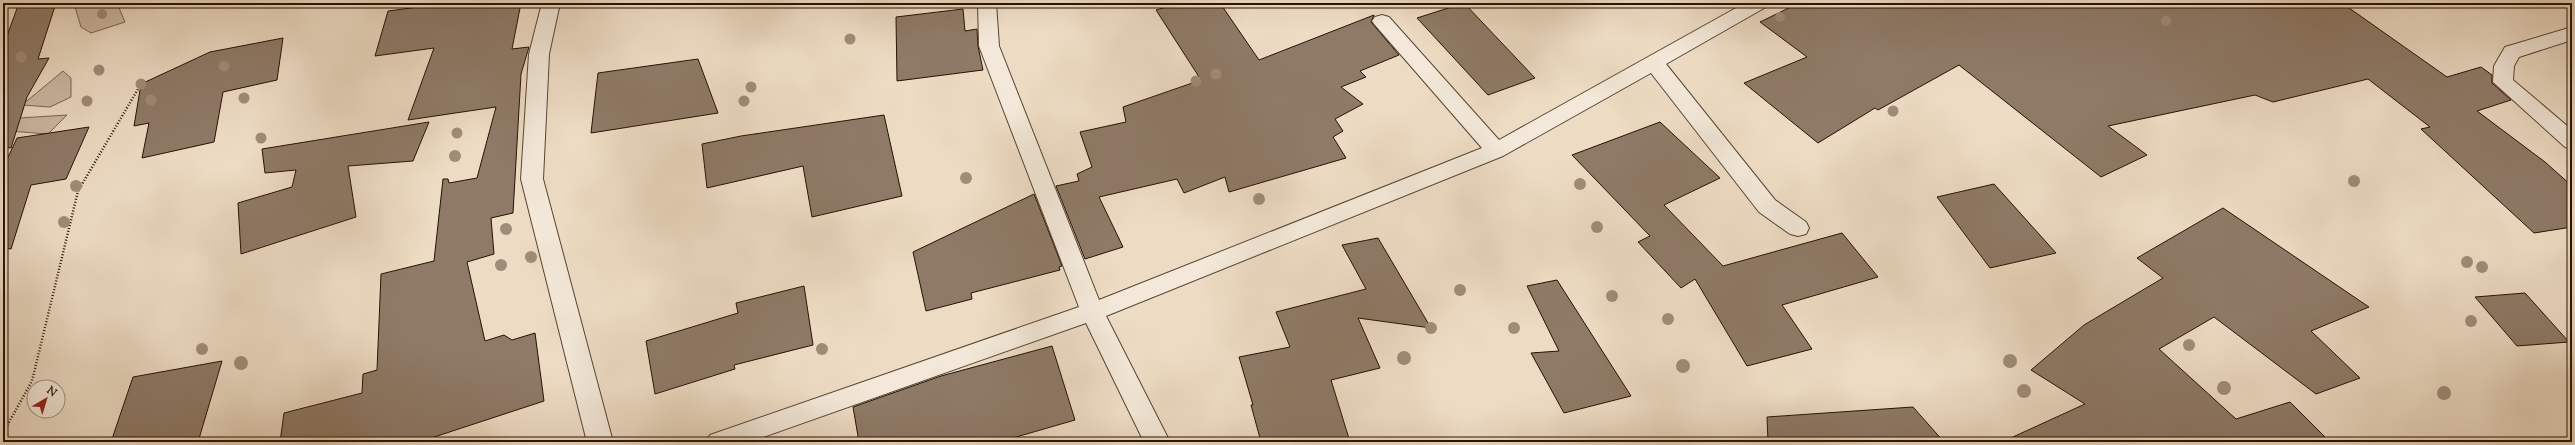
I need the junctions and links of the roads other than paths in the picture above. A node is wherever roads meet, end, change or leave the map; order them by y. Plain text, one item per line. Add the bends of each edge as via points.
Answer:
1 (551, 3) edge
2 (987, 3) edge
3 (1759, 3) edge
4 (1382, 21) dead end
5 (2572, 33) edge
6 (1653, 62) junction
7 (2572, 142) edge
8 (1496, 151) junction
9 (1798, 228) dead end
10 (1092, 312) junction
11 (600, 442) edge
12 (719, 442) edge
13 (1158, 442) edge

1 - 11 street via 539,54 532,179
2 - 10 street via 989,46
3 - 6 street
4 - 8 street
5 - 7 street via 2512,52 2504,66 2504,82
6 - 8 street
6 - 9 street via 1767,206
8 - 10 street
10 - 12 street
10 - 13 street

